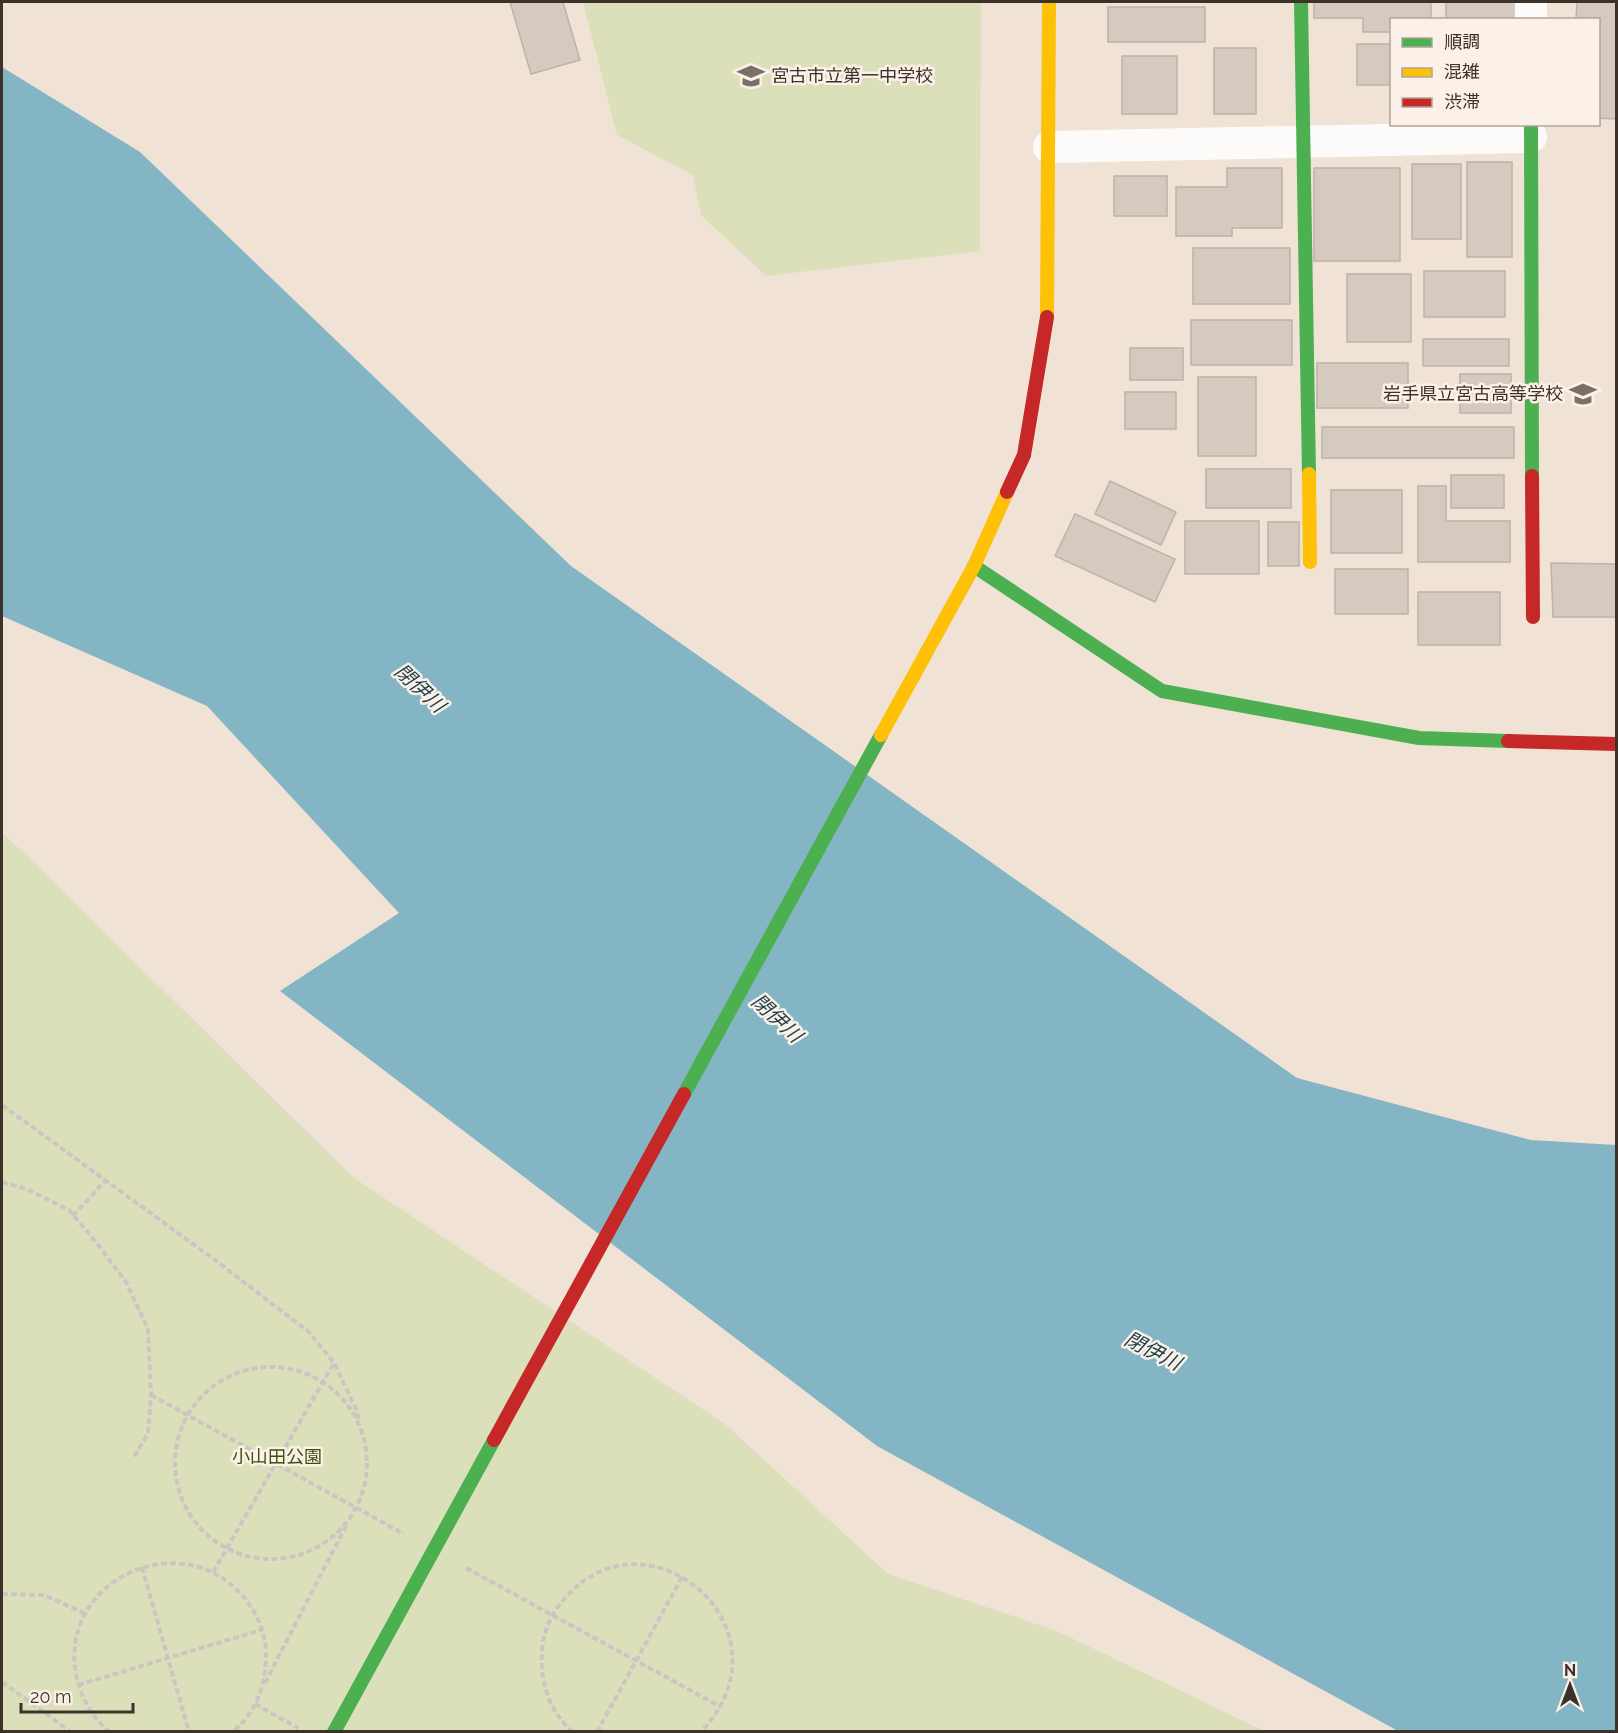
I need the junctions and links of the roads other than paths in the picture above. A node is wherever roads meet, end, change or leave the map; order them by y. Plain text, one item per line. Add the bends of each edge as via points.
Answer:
1 (1049, 2) edge
2 (1300, 2) edge
3 (1531, 2) edge
4 (1531, 18) edge
5 (1531, 131) edge
6 (1303, 142) junction
7 (1049, 147) junction
8 (1310, 562) dead end
9 (974, 566) junction
10 (1533, 617) dead end
11 (1617, 744) edge
12 (334, 1731) edge

1 - 7 street
2 - 6 street
3 - 4 street
5 - 6 street
5 - 10 street
6 - 7 street
6 - 8 street
7 - 9 street via 1048,313 1024,455
9 - 11 street via 1162,691 1419,738
9 - 12 street

